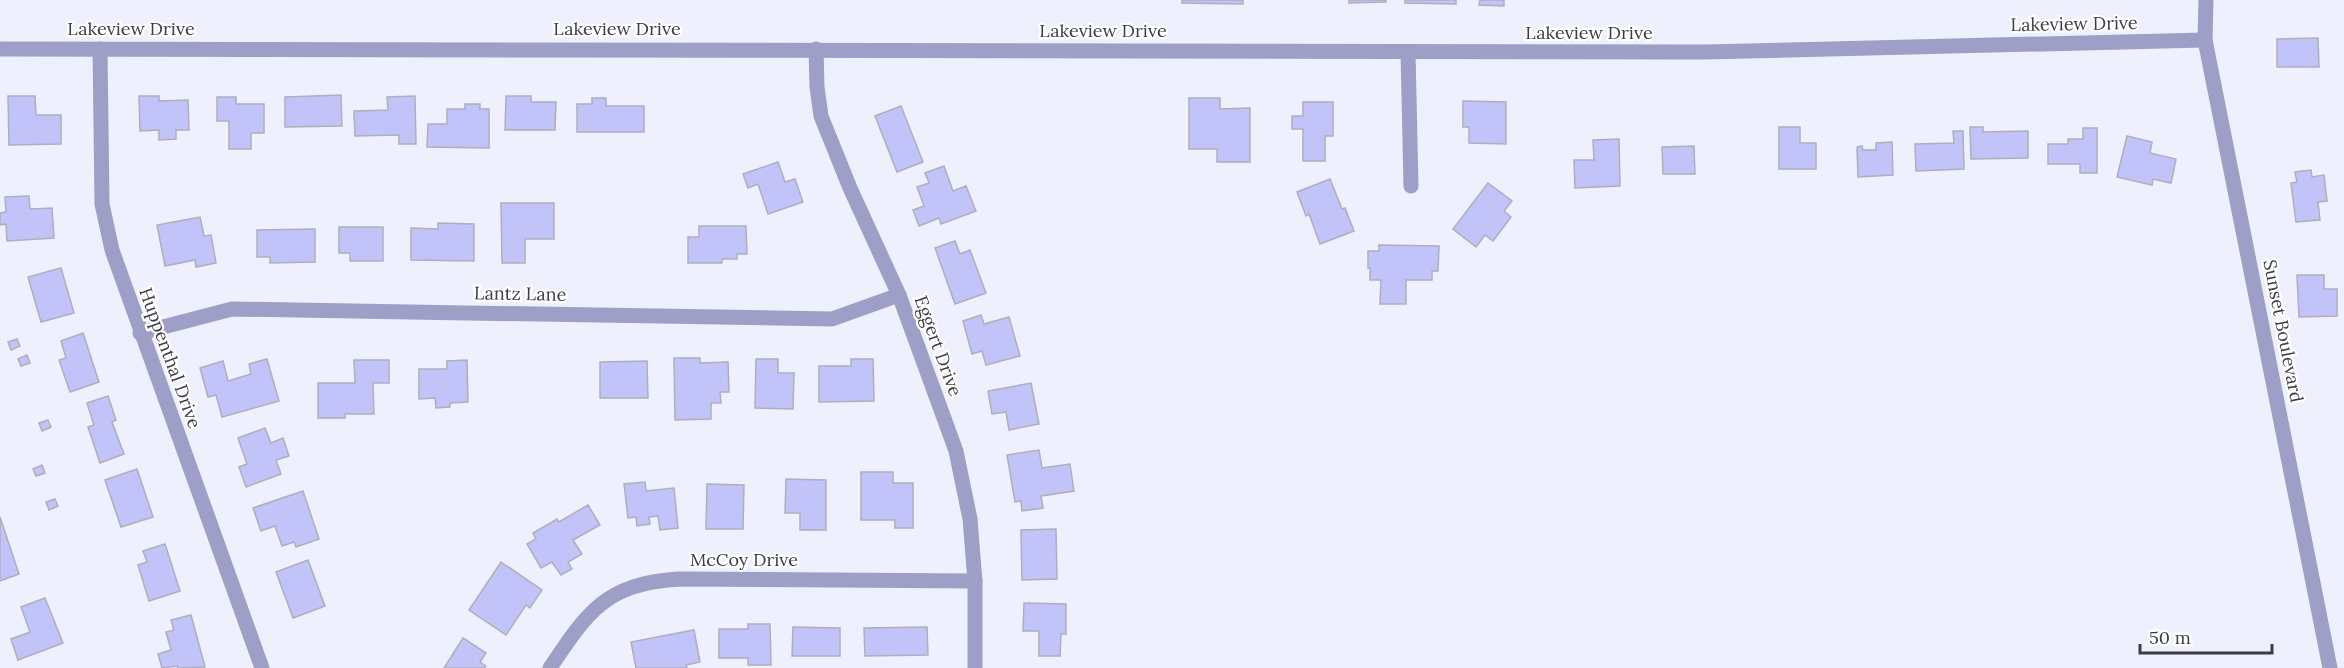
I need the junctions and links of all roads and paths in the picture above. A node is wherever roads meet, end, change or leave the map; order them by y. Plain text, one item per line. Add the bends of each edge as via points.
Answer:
1 (2206, 0) edge
2 (2205, 40) junction
3 (0, 49) edge
4 (100, 49) junction
5 (816, 49) junction
6 (1408, 52) junction
7 (1411, 186) dead end
8 (899, 295) junction
9 (140, 333) junction
10 (975, 581) junction
11 (262, 668) edge
12 (550, 668) edge
13 (975, 668) edge
14 (2330, 668) edge

1 - 2 street, Sunset Boulevard
2 - 6 street, Lakeview Drive via 1704,52
2 - 14 street, Sunset Boulevard
3 - 4 street, Lakeview Drive
4 - 5 street, Lakeview Drive
4 - 9 street, Huppenthal Drive via 102,204 112,250
5 - 6 street, Lakeview Drive
5 - 8 street, Eggert Drive via 821,116
6 - 7 street
8 - 9 street, Lantz Lane via 832,318 232,309
8 - 10 street, Eggert Drive via 956,451 970,519
9 - 11 street, Huppenthal Drive
10 - 12 street, McCoy Drive via 654,581 630,586 593,611
10 - 13 street, Eggert Drive

